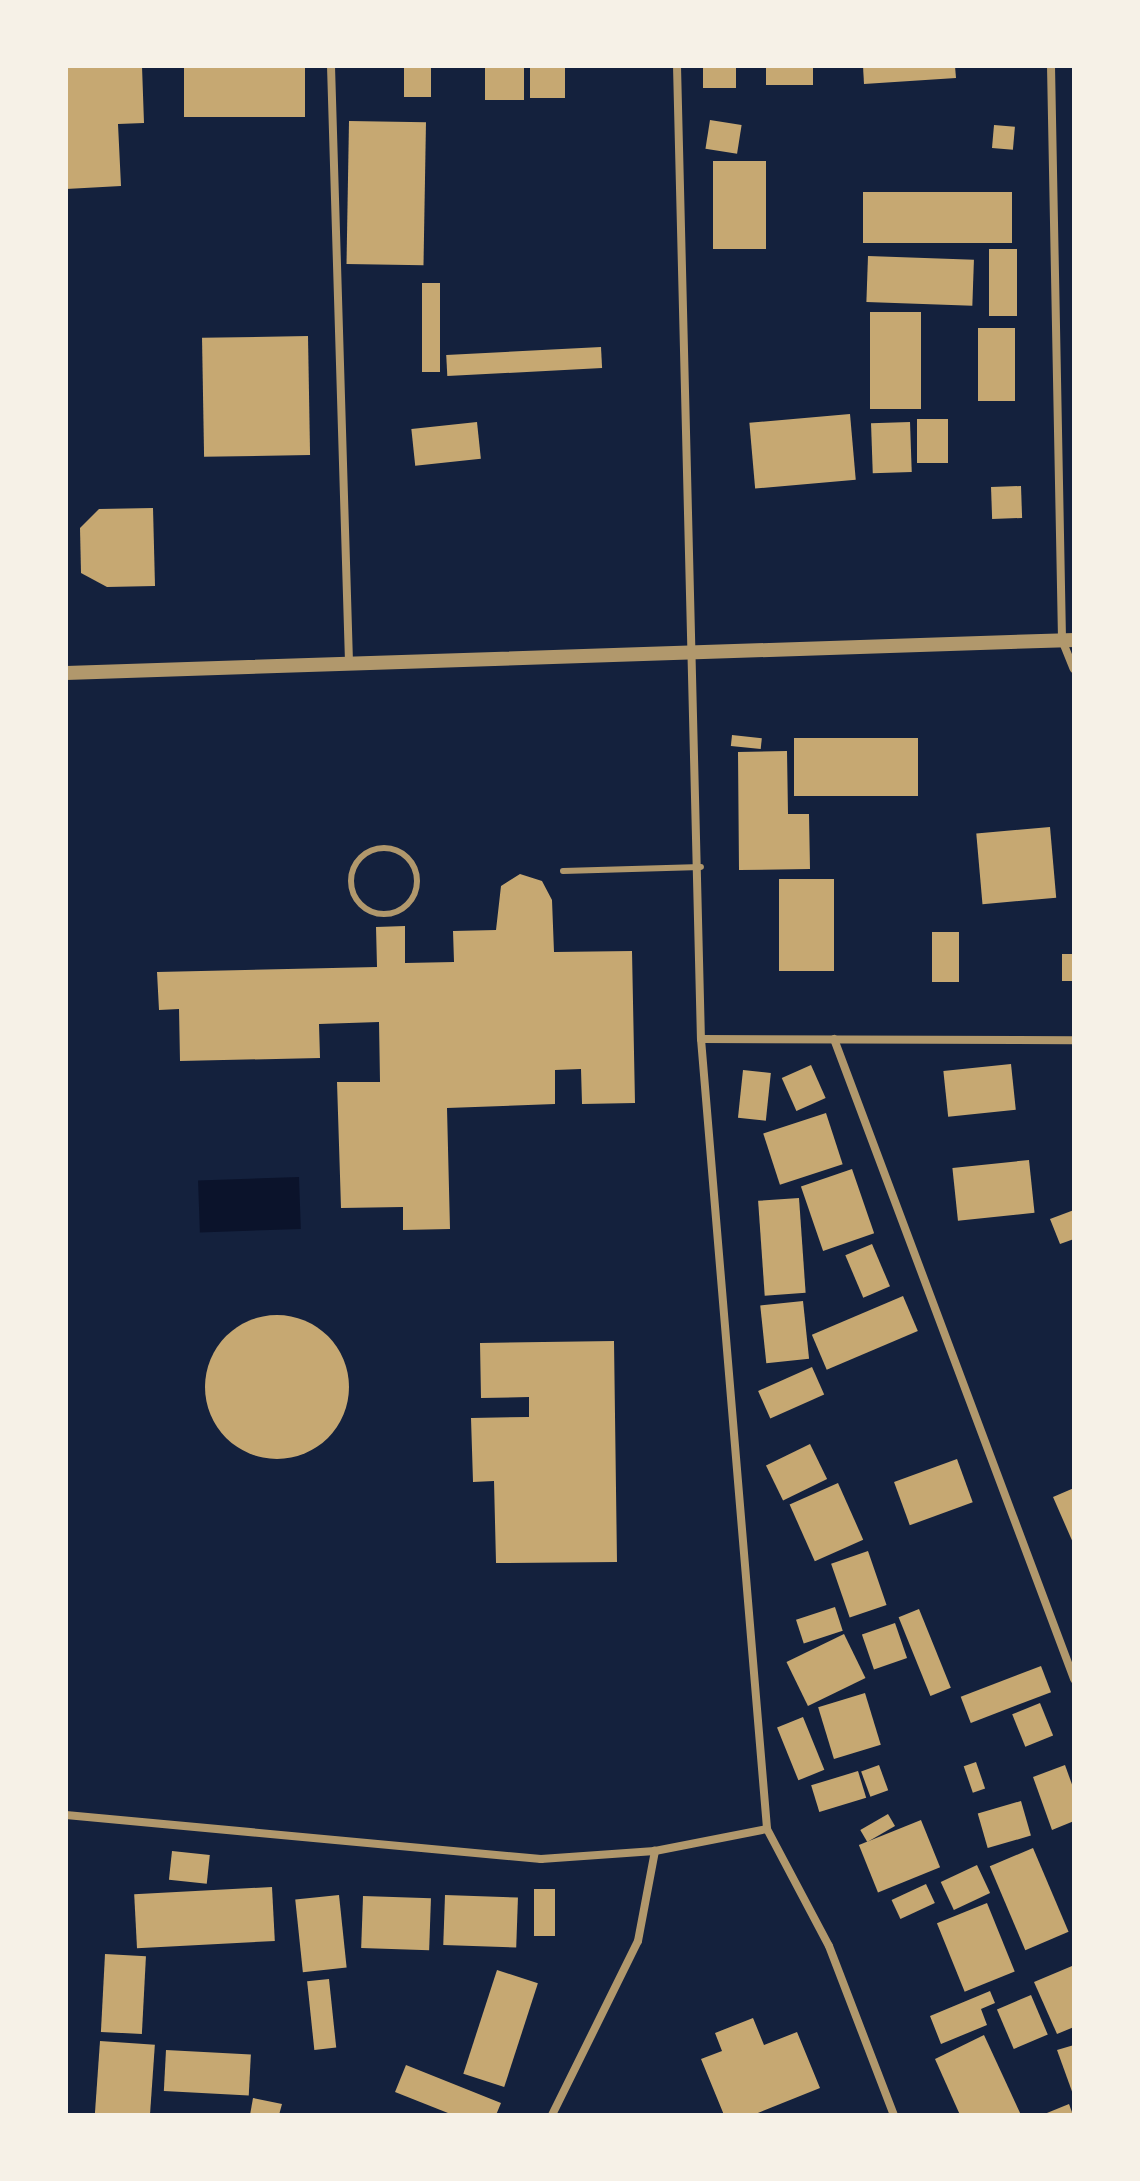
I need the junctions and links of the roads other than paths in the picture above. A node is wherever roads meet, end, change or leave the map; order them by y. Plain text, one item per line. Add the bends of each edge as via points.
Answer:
1 (331, 66) edge
2 (677, 66) edge
3 (1051, 66) edge
4 (1068, 640) edge
5 (689, 651) junction
6 (349, 662) junction
7 (1074, 669) edge
8 (66, 673) edge
9 (383, 847) joint
10 (701, 867) junction
11 (563, 871) dead end
12 (701, 1039) junction
13 (834, 1039) junction
14 (1074, 1040) edge
15 (1074, 1679) edge
16 (66, 1815) edge
17 (767, 1829) junction
18 (655, 1851) junction
19 (552, 2115) edge
20 (894, 2115) edge

1 - 6 street
2 - 5 street
3 - 4 street
4 - 5 street
4 - 7 street
5 - 6 street
5 - 10 street
6 - 8 street
9 - 9 lane via 359,858 350,882 360,906 385,915 409,904 418,880 407,857
10 - 11 lane
10 - 12 street
12 - 13 street
12 - 17 street
13 - 14 street
13 - 15 street
16 - 18 street via 541,1859
17 - 18 street
17 - 20 street via 829,1946
18 - 19 street via 638,1941

